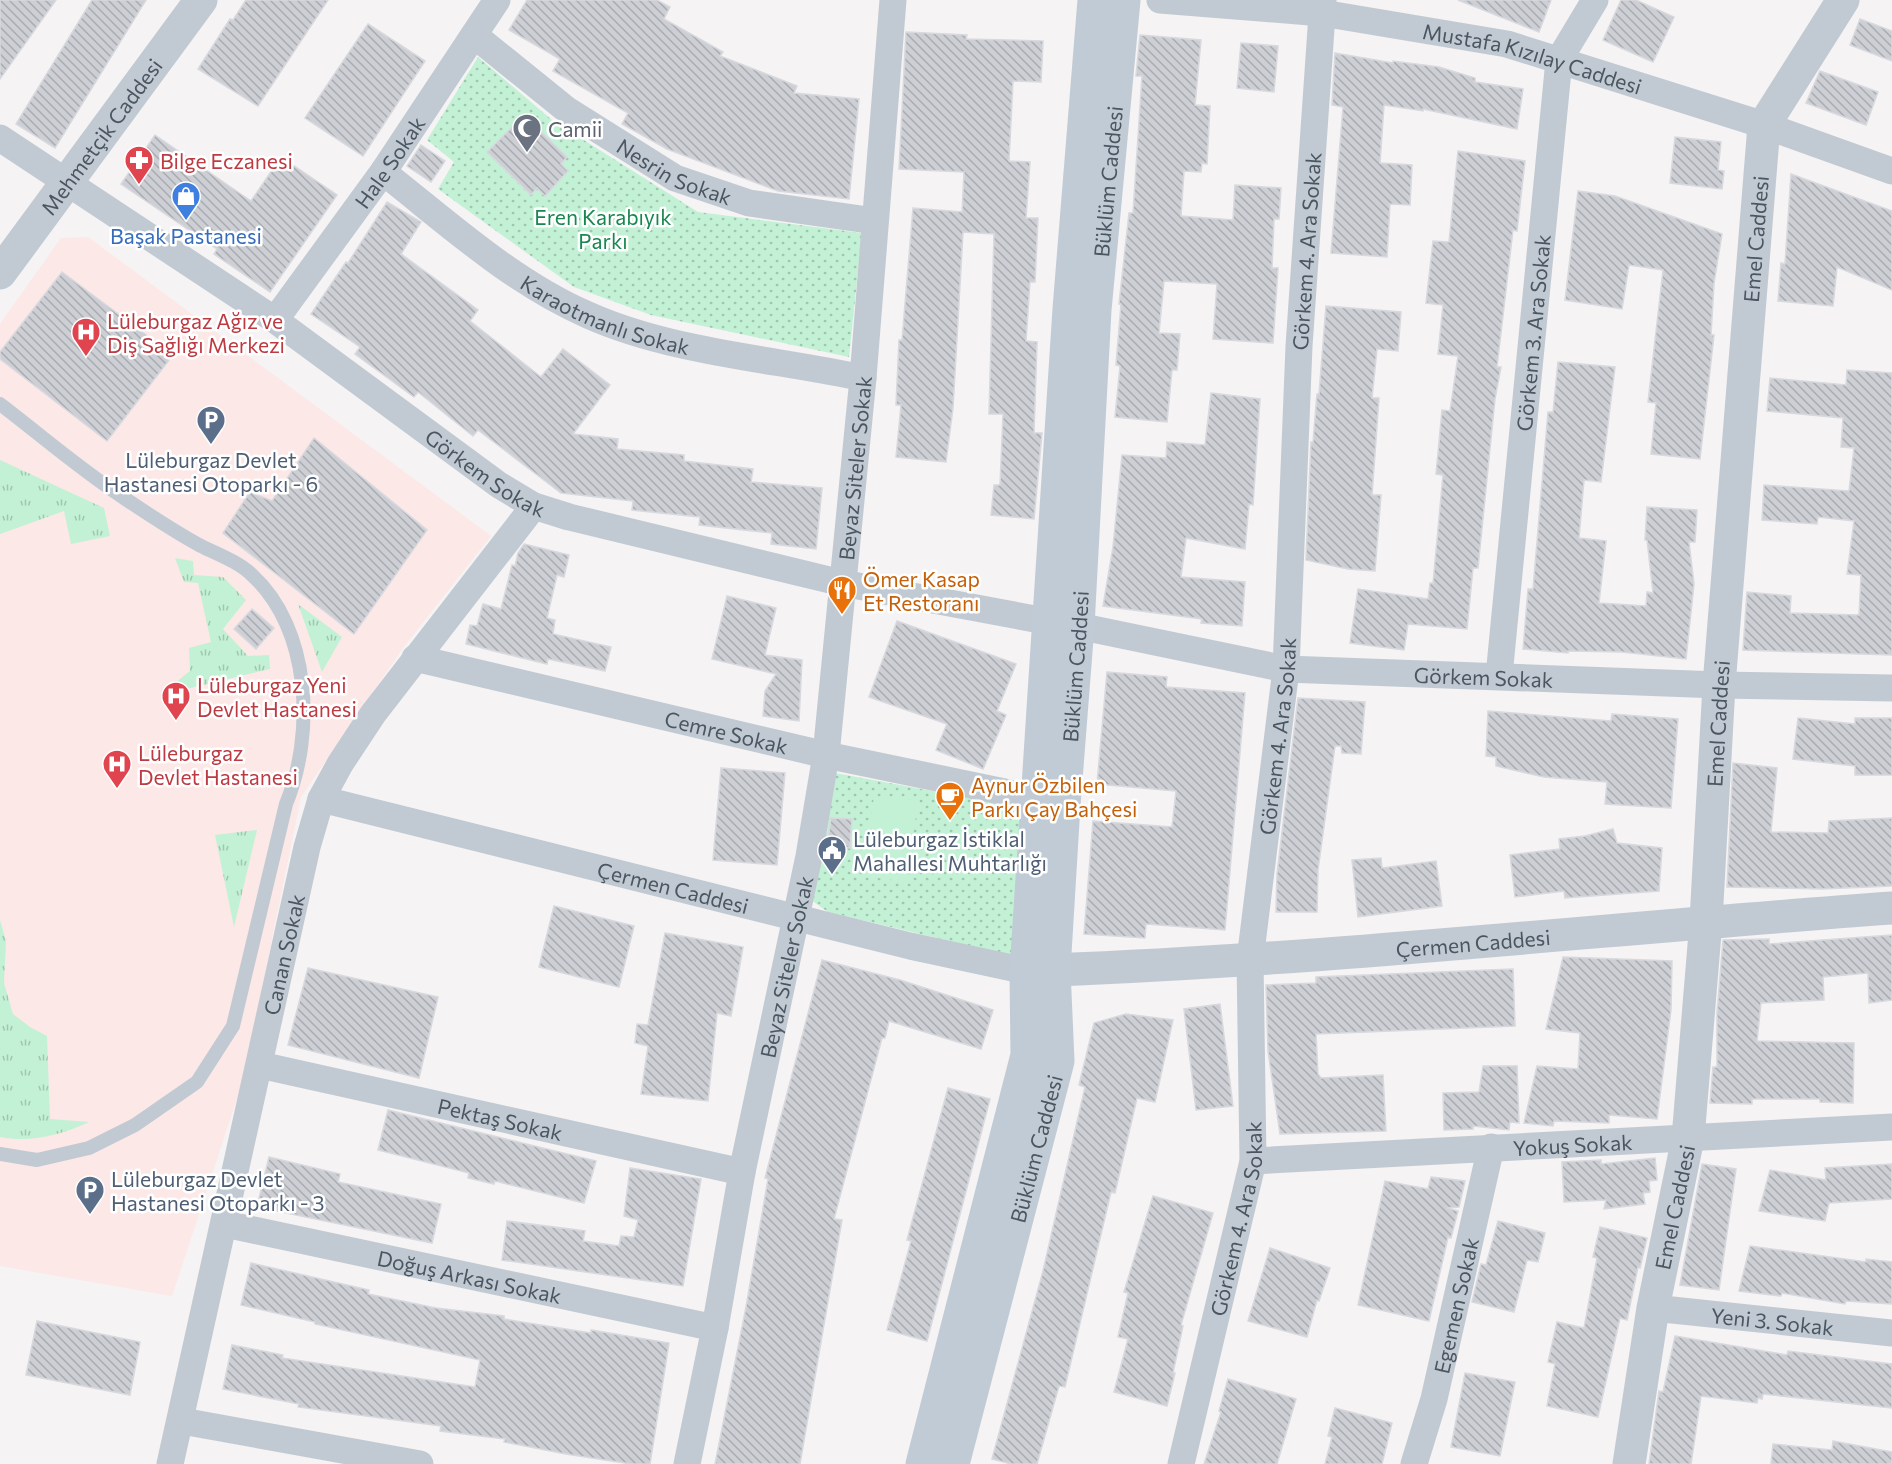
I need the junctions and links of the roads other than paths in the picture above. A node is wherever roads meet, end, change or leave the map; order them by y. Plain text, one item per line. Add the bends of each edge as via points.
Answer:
1 (201, 0) edge
2 (497, 0) edge
3 (893, 0) edge
4 (1094, 0) edge
5 (1124, 0) edge
6 (1160, 0) edge
7 (1595, 0) edge
8 (1843, 0) edge
9 (1323, 7) edge
10 (474, 35) junction
11 (1559, 60) junction
12 (1764, 125) junction
13 (0, 138) edge
14 (1892, 171) edge
15 (383, 172) junction
16 (64, 183) junction
17 (875, 221) junction
18 (0, 273) edge
19 (275, 320) junction
20 (863, 378) junction
21 (0, 404) edge
22 (534, 506) junction
23 (842, 583) junction
24 (1064, 624) junction
25 (415, 658) junction
26 (1286, 669) junction
27 (1499, 676) junction
28 (1719, 685) junction
29 (1892, 688) edge
30 (826, 755) junction
31 (321, 799) junction
32 (1039, 799) junction
33 (1892, 908) edge
34 (796, 916) junction
35 (1706, 921) junction
36 (1250, 960) junction
37 (1040, 971) junction
38 (260, 1065) junction
39 (1892, 1127) edge
40 (1688, 1138) junction
41 (1491, 1147) junction
42 (0, 1154) edge
43 (1253, 1161) junction
44 (742, 1172) junction
45 (225, 1224) junction
46 (1653, 1308) junction
47 (715, 1328) junction
48 (1892, 1333) edge
49 (182, 1421) junction
50 (170, 1464) edge
51 (420, 1464) edge
52 (687, 1464) edge
53 (922, 1464) edge
54 (953, 1464) edge
55 (1181, 1464) edge
56 (1414, 1464) edge
57 (1629, 1464) edge

1 - 16 street, Mehmetçik Caddesi
2 - 10 street, Hale Sokak
3 - 17 street, Beyaz Siteler Sokak
4 - 24 main road, Büklüm Caddesi via 1069,309
5 - 24 main road, Büklüm Caddesi
6 - 9 street, Mustafa Kızılay Caddesi
7 - 11 street, Görkem 3. Ara Sokak
8 - 12 street, Emel Caddesi
9 - 11 street, Mustafa Kızılay Caddesi via 1507,44
9 - 26 street, Görkem 4. Ara Sokak via 1299,346
10 - 15 street, Hale Sokak
10 - 17 street, Nesrin Sokak via 567,110 675,178 749,203
11 - 12 street, Mustafa Kızılay Caddesi
11 - 27 street, Görkem 3. Ara Sokak
12 - 14 street, Mustafa Kızılay Caddesi
12 - 28 street, Emel Caddesi
13 - 16 street, Görkem Sokak
15 - 19 street, Hale Sokak
15 - 20 street, Karaotmanlı Sokak via 501,264 546,294 588,315 634,333 679,344
16 - 18 street, Mehmetçik Caddesi
16 - 19 street, Görkem Sokak
17 - 20 street, Beyaz Siteler Sokak
19 - 22 street, Görkem Sokak via 499,485
20 - 23 street, Beyaz Siteler Sokak
21 - 42 lane via 105,486 251,573 278,603 294,644 306,718 296,782 286,804 233,1026 196,1082 135,1125 89,1148 37,1160
22 - 23 street, Görkem Sokak
22 - 25 street, Canan Sokak
23 - 24 street, Görkem Sokak
23 - 30 street, Beyaz Siteler Sokak
24 - 26 street, Görkem Sokak
24 - 32 main road, Büklüm Caddesi
24 - 37 main road, Büklüm Caddesi
25 - 30 street, Cemre Sokak
25 - 31 street, Canan Sokak via 373,714
26 - 27 street, Görkem Sokak
26 - 36 street, Görkem 4. Ara Sokak
27 - 28 street, Görkem Sokak
28 - 29 street, Görkem Sokak
28 - 35 street, Emel Caddesi
30 - 32 street, Cemre Sokak
30 - 34 street, Beyaz Siteler Sokak
31 - 34 street, Çermen Caddesi
31 - 38 street, Canan Sokak
32 - 37 main road, Büklüm Caddesi
33 - 35 street, Çermen Caddesi
34 - 37 street, Çermen Caddesi via 910,946
34 - 44 street, Beyaz Siteler Sokak
35 - 36 street, Çermen Caddesi
35 - 40 street, Emel Caddesi
36 - 37 street, Çermen Caddesi
36 - 43 street, Görkem 4. Ara Sokak
37 - 53 main road, Büklüm Caddesi via 1027,1055
37 - 54 main road, Büklüm Caddesi via 1058,1061
38 - 44 street, Pektaş Sokak
38 - 45 street, Canan Sokak
39 - 40 street, Yokuş Sokak
40 - 41 street, Yokuş Sokak
40 - 46 street, Emel Caddesi
41 - 43 street, Yokuş Sokak
41 - 56 street, Egemen Sokak via 1434,1399
43 - 55 street, Görkem 4. Ara Sokak
44 - 47 street, Beyaz Siteler Sokak
45 - 47 street, Doğuş Arkası Sokak
45 - 49 street, Canan Sokak
46 - 48 street, Yeni 3. Sokak
46 - 57 street, Emel Caddesi
47 - 52 street, Beyaz Siteler Sokak
49 - 50 street, Canan Sokak
49 - 51 street

